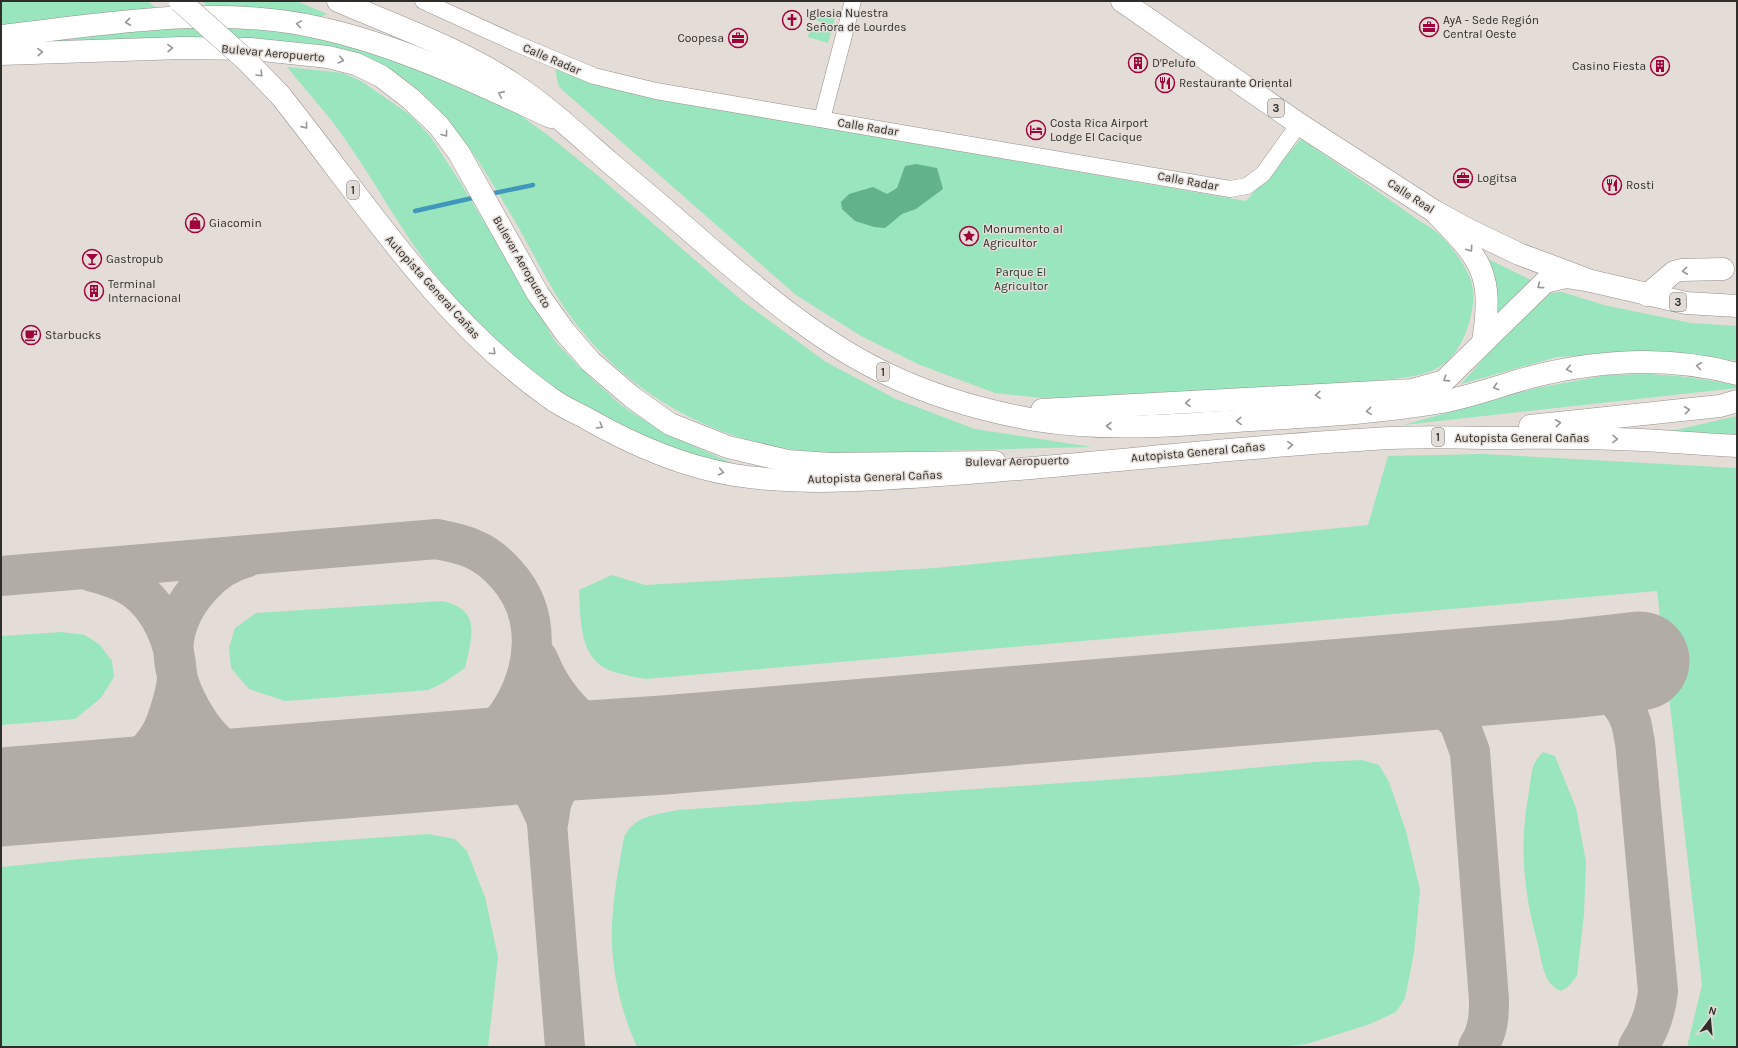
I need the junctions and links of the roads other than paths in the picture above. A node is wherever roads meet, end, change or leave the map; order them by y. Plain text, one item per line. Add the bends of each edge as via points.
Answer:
1 (180, 1) edge
2 (338, 1) edge
3 (423, 1) edge
4 (853, 1) edge
5 (1122, 1) edge
6 (1, 36) edge
7 (1, 54) edge
8 (822, 119) junction
9 (562, 122) junction
10 (1299, 124) junction
11 (1434, 211) junction
12 (1723, 269) dead end
13 (1591, 281) junction
14 (1648, 295) junction
15 (1737, 306) edge
16 (1483, 342) junction
17 (1737, 374) edge
18 (1737, 401) edge
19 (1000, 413) junction
20 (1422, 437) junction
21 (1737, 446) edge
22 (1110, 460) junction

1 -> 22 main road, Autopista General Cañas / 1, bridge via 246,60 280,95 377,224 465,325 551,399 623,438 665,457 700,467 736,475 783,480 880,479
2 - 9 main road, 1 via 469,58 514,84
3 - 8 street, Calle Radar via 594,76 656,91
4 - 8 street
5 - 10 main road, Calle Real / 3
9 -> 6 main road via 451,72 361,39 320,28 277,21 204,16
7 -> 22 main road, Bulevar Aeropuerto via 251,48 328,57 356,64 381,76 411,99 439,126 459,153 538,294 565,332 591,362 632,397 670,424 728,447 788,461 830,464
8 - 10 street, Calle Radar via 1230,189 1246,186 1263,174
9 - 19 main road, 1 via 763,294 837,346 885,374 924,390
10 - 11 main road, Calle Real / 3
11 - 13 main road, Calle Real / 3 via 1519,254
11 -> 16 main road via 1468,246 1479,263 1487,294 1488,311
12 -> 14 main road via 1674,272
13 - 14 main road, Calle Real / 3
13 -> 16 main road via 1566,277 1545,282
14 - 15 main road, Calle Real / 3 via 1686,304
16 -> 19 main road via 1444,381 1412,390
17 -> 19 main road, 1 via 1698,366 1645,362 1584,366 1453,400 1404,408 1167,425 1068,424
20 -> 18 main road via 1720,406
20 -> 21 main road, Autopista General Cañas / 1 via 1613,438
22 -> 20 main road, Autopista General Cañas / 1

